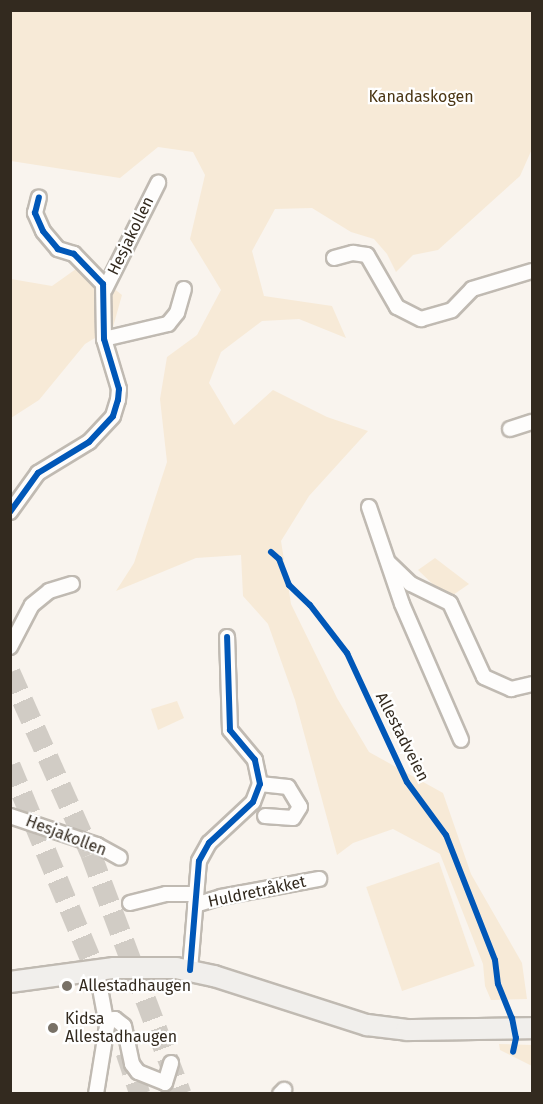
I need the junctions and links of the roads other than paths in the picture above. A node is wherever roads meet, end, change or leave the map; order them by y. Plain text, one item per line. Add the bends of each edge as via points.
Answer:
1 (158, 183) dead end
2 (39, 197) dead end
3 (334, 258) dead end
4 (532, 271) edge
5 (105, 289) junction
6 (184, 289) dead end
7 (104, 339) junction
8 (532, 422) edge
9 (510, 429) dead end
10 (365, 511) dead end
11 (10, 512) edge
12 (389, 563) junction
13 (72, 584) dead end
14 (227, 637) dead end
15 (10, 647) edge
16 (532, 684) edge
17 (461, 740) dead end
18 (260, 784) junction
19 (10, 816) edge
20 (265, 816) dead end
21 (120, 858) dead end
22 (319, 879) dead end
23 (196, 899) junction
24 (130, 903) dead end
25 (190, 970) junction
26 (97, 972) junction
27 (10, 982) edge
28 (106, 1020) junction
29 (532, 1028) edge
30 (171, 1063) dead end
31 (96, 1094) edge

1 - 5 street, Hesjakollen
2 - 5 street, Hesjakollen via 35,213 44,231 58,249 88,266
3 - 4 street via 353,253 367,255 397,307 421,319 442,316 472,289
5 - 7 street, Hesjakollen
6 - 7 street via 177,313 168,324
7 - 11 street, Hesjakollen via 119,389 113,416 89,442 38,473
8 - 9 street
10 - 12 street
12 - 16 street via 411,584 450,603 484,677 511,689
12 - 17 street via 402,604
13 - 15 street via 49,591 32,605
14 - 18 street via 230,730 255,760
18 - 20 street via 288,787 300,807 293,818
18 - 23 street, Huldretråkket via 253,802 204,850
19 - 21 street, Hesjakollen via 97,844
22 - 23 street, Huldretråkket
23 - 24 street, Huldretråkket via 166,894
23 - 25 street, Huldretråkket
25 - 26 main road via 139,967
25 - 29 main road via 350,1022 392,1029
26 - 27 main road
26 - 28 street
28 - 30 street via 115,1019 124,1026 132,1064 138,1072 165,1083
28 - 31 street

